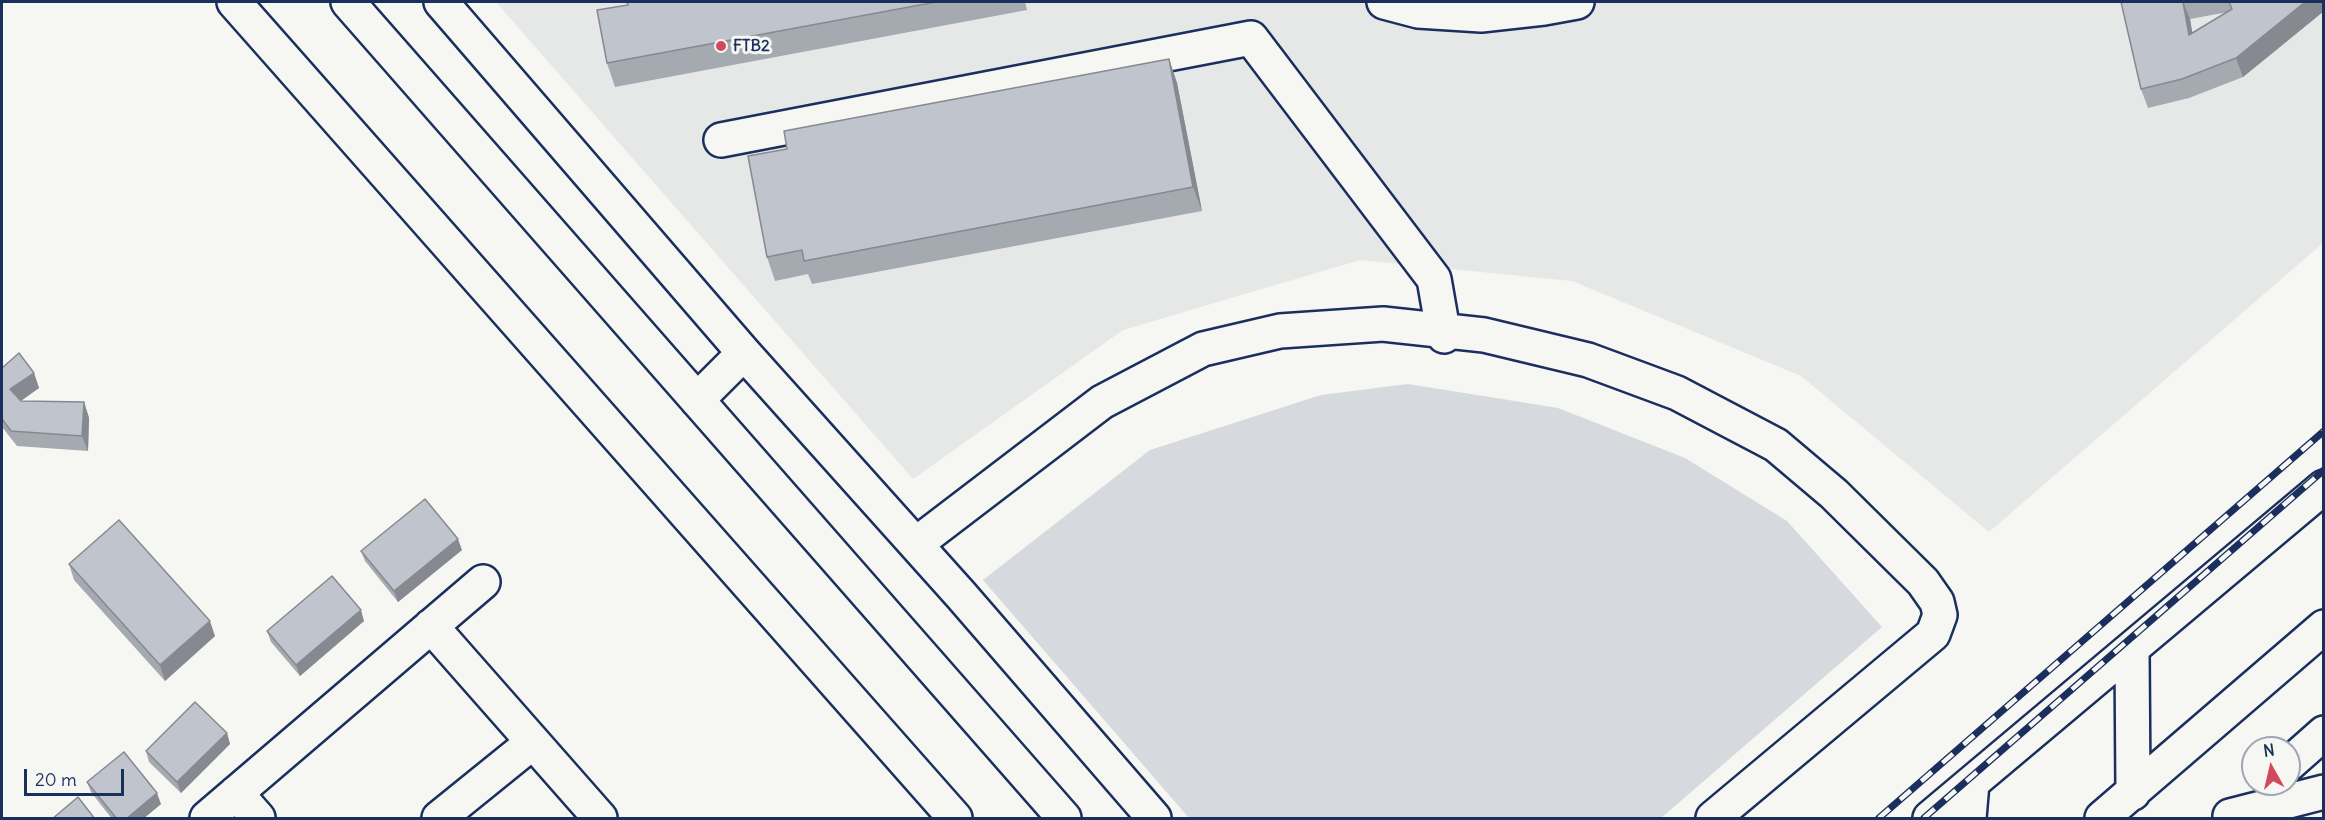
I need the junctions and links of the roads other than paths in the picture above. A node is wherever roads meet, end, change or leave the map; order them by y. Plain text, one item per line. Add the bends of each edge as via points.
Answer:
1 (234, 2) edge
2 (348, 2) edge
3 (441, 2) edge
4 (1384, 2) edge
5 (1577, 2) edge
6 (1543, 5) edge
7 (721, 140) dead end
8 (1444, 333) junction
9 (744, 353) junction
10 (697, 400) junction
11 (2324, 487) edge
12 (916, 544) junction
13 (483, 582) dead end
14 (431, 626) junction
15 (2324, 627) edge
16 (2132, 650) junction
17 (2324, 733) edge
18 (533, 742) junction
19 (2301, 753) edge
20 (1972, 783) junction
21 (2324, 792) edge
22 (236, 793) junction
23 (2133, 793) junction
24 (2253, 796) edge
25 (2229, 817) edge
26 (207, 819) edge
27 (258, 819) edge
28 (440, 819) edge
29 (600, 819) edge
30 (955, 819) edge
31 (1064, 819) edge
32 (1154, 819) edge
33 (1713, 819) edge
34 (1930, 819) edge
35 (1969, 819) edge
36 (2102, 819) edge

1 - 30 street
2 - 10 street
3 - 9 street
4 - 6 street via 1418,11 1481,15
5 - 6 street
7 - 8 street via 1251,38 1434,279
8 - 12 street via 1383,324 1280,331 1203,349 1102,402
8 - 33 street via 1484,335 1588,360 1677,393 1776,445 1834,494 1923,582 1937,602 1940,615 1933,634
9 - 10 street
9 - 12 street
10 - 31 street
11 - 16 street
12 - 32 street
13 - 14 street
14 - 18 street
14 - 22 street
15 - 23 street
16 - 20 street
16 - 23 street
17 - 19 street
18 - 28 street
18 - 29 street
20 - 34 street
20 - 35 street
21 - 25 street
22 - 26 street
22 - 27 street
23 - 36 street
24 - 25 street

